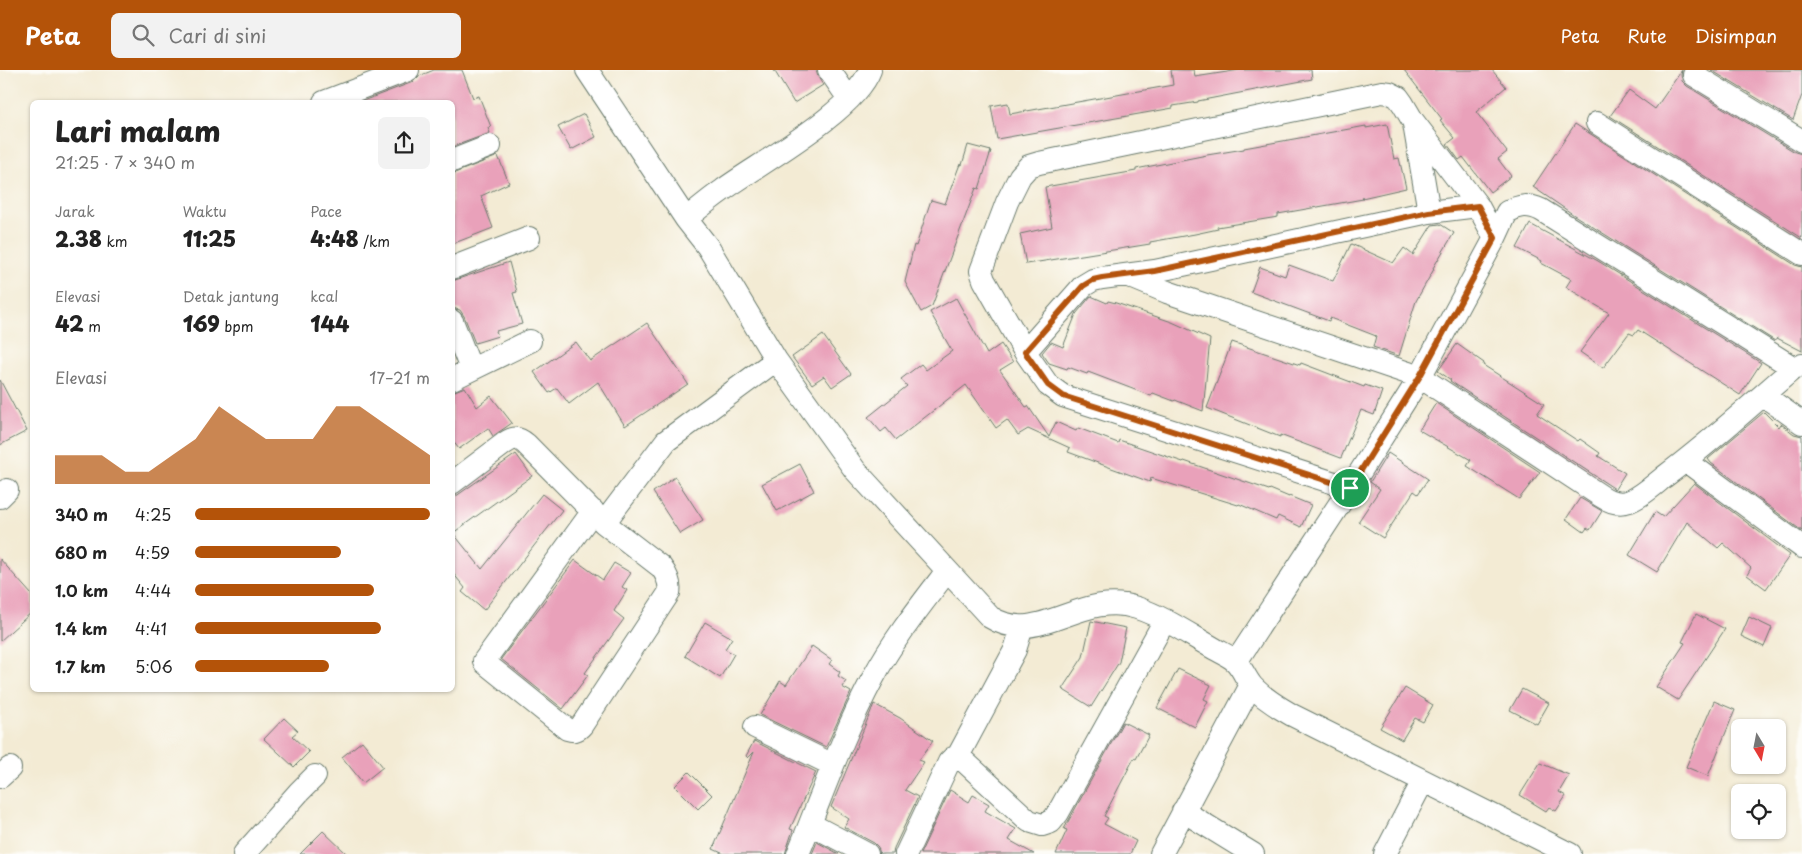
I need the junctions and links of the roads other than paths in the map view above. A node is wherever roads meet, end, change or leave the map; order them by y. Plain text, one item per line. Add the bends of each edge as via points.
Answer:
1 (408, 70) edge
2 (587, 70) edge
3 (829, 70) edge
4 (870, 70) edge
5 (1694, 75) dead end
6 (357, 97) edge
7 (848, 99) junction
8 (337, 100) edge
9 (1414, 121) junction
10 (1597, 123) dead end
11 (1802, 141) edge
12 (490, 146) dead end
13 (455, 160) edge
14 (1478, 206) junction
15 (1429, 212) junction
16 (686, 219) junction
17 (529, 238) dead end
18 (1495, 238) junction
19 (1802, 254) edge
20 (455, 267) edge
21 (1126, 275) junction
22 (455, 337) edge
23 (530, 341) dead end
24 (1025, 352) junction
25 (776, 360) junction
26 (1798, 366) edge
27 (462, 374) edge
28 (1420, 376) junction
29 (1763, 394) junction
30 (1802, 423) edge
31 (1686, 460) junction
32 (455, 481) edge
33 (1350, 488) junction
34 (598, 517) junction
35 (1802, 547) edge
36 (947, 571) junction
37 (1164, 620) junction
38 (1022, 627) junction
39 (1236, 662) junction
40 (1251, 685) junction
41 (755, 727) dead end
42 (957, 758) junction
43 (833, 765) junction
44 (316, 776) dead end
45 (1423, 781) junction
46 (1183, 811) junction
47 (810, 824) junction
48 (1567, 853) edge
49 (244, 854) edge
50 (798, 854) edge
51 (867, 854) edge
52 (906, 854) edge
53 (1161, 854) edge
54 (1253, 854) edge
55 (1385, 854) edge

1 - 6 street
2 - 16 street
3 - 7 street
4 - 7 street
5 - 11 street
6 - 8 street
7 - 16 street via 831,115
9 - 14 street
9 - 15 street
9 - 24 street via 1398,97 1382,92 1029,166 1007,202 981,271
10 - 19 street
12 - 13 street
14 - 15 street
14 - 18 street
15 - 21 street
16 - 25 street via 708,247
17 - 20 street
18 - 26 street via 1507,212 1530,205
18 - 28 street
21 - 24 street via 1093,280 1083,286
21 - 28 street via 1167,292
22 - 27 street
23 - 27 street
24 - 33 street via 1048,385 1063,396
25 - 34 street via 666,441
25 - 36 street via 855,470
26 - 29 street
28 - 31 street via 1609,501 1631,501
28 - 33 street
29 - 30 street
29 - 31 street
31 - 35 street
32 - 34 street via 505,443 518,438
33 - 39 street
34 - 34 street via 484,661 572,731 582,725 670,588 661,567
36 - 38 street via 990,617
36 - 43 street via 917,610 874,677
37 - 38 street via 1137,608 1112,603
37 - 39 street
37 - 42 street via 1058,813 1047,825 1029,821
38 - 42 street via 1015,650
39 - 40 street
40 - 45 street via 1292,715
40 - 46 street
41 - 43 street
42 - 52 street via 949,762
43 - 47 street
44 - 49 street
45 - 48 street
45 - 55 street
46 - 53 street
46 - 54 street
47 - 50 street
47 - 51 street

